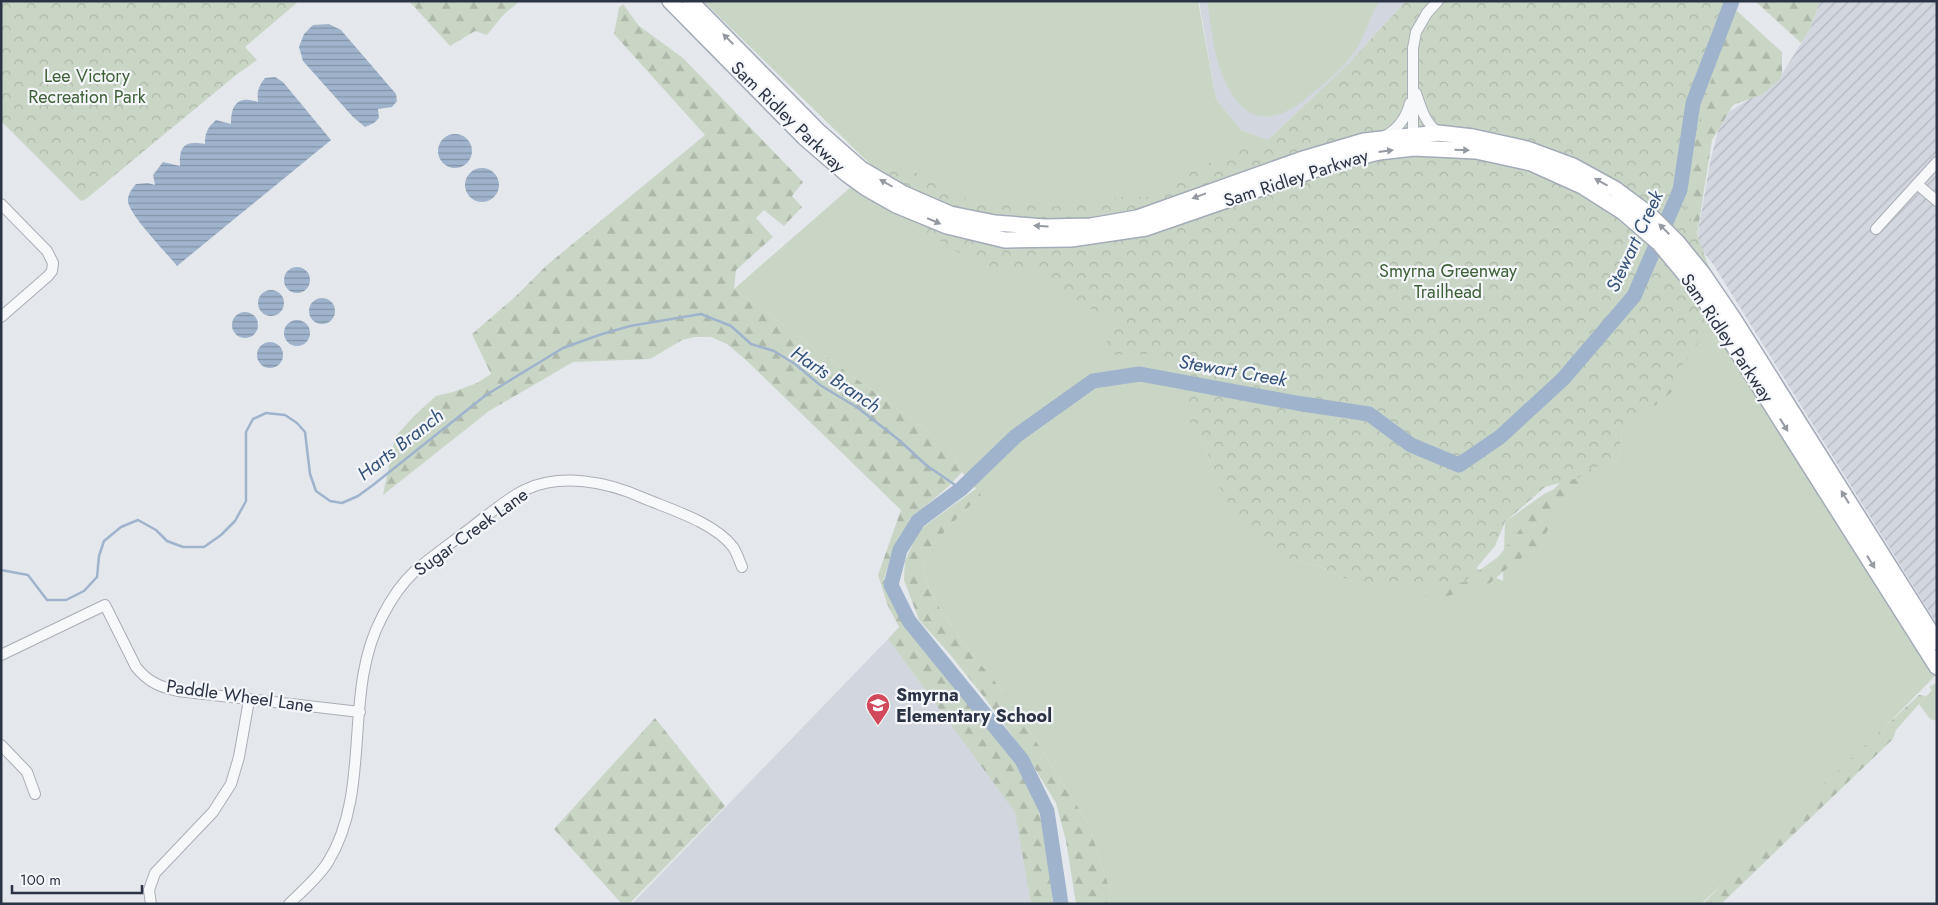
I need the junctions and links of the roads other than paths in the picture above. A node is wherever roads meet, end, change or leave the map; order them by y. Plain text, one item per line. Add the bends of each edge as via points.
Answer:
1 (670, 1) edge
2 (690, 1) edge
3 (1438, 1) edge
4 (1414, 86) junction
5 (1438, 134) junction
6 (1380, 139) junction
7 (1413, 142) junction
8 (1937, 162) edge
9 (1917, 184) junction
10 (1937, 201) edge
11 (1, 204) edge
12 (1876, 229) dead end
13 (1, 318) edge
14 (742, 567) dead end
15 (1937, 642) edge
16 (1, 656) edge
17 (1937, 667) edge
18 (249, 700) junction
19 (360, 712) junction
20 (1, 745) edge
21 (35, 794) dead end
22 (151, 904) edge
23 (289, 904) edge

1 -> 7 main road, Sam Ridley Parkway via 805,138 866,188 896,205 947,226 1005,240 1071,239 1146,228 1334,163
6 -> 2 main road, Sam Ridley Parkway via 1300,160 1137,218 1091,226 995,223 950,214 904,194 861,169
3 - 4 street via 1416,32
4 - 5 street via 1423,116
4 - 6 street via 1404,118 1398,127
4 - 7 street
5 - 7 main road, Sam Ridley Parkway
15 -> 5 main road, Sam Ridley Parkway via 1733,318 1703,274 1670,235 1615,189 1573,166 1527,149 1473,137
6 - 7 main road, Sam Ridley Parkway
7 -> 17 main road, Sam Ridley Parkway via 1476,150 1531,163 1582,186 1623,212 1659,243 1699,291
8 - 9 street
9 - 10 street
9 - 12 street
11 - 13 street via 54,262 48,276
14 - 19 street, Sugar Creek Lane via 736,553 721,535 632,493 600,484 570,481 528,488 415,571 402,586 381,618 372,641 365,665
16 - 18 street, Paddle Wheel Lane via 105,604 136,667 151,682 178,691
18 - 19 street, Paddle Wheel Lane
18 - 22 street via 231,784 213,812 155,873 149,890
19 - 23 street, Sugar Creek Lane via 352,791 338,839 326,864
20 - 21 street via 27,772

